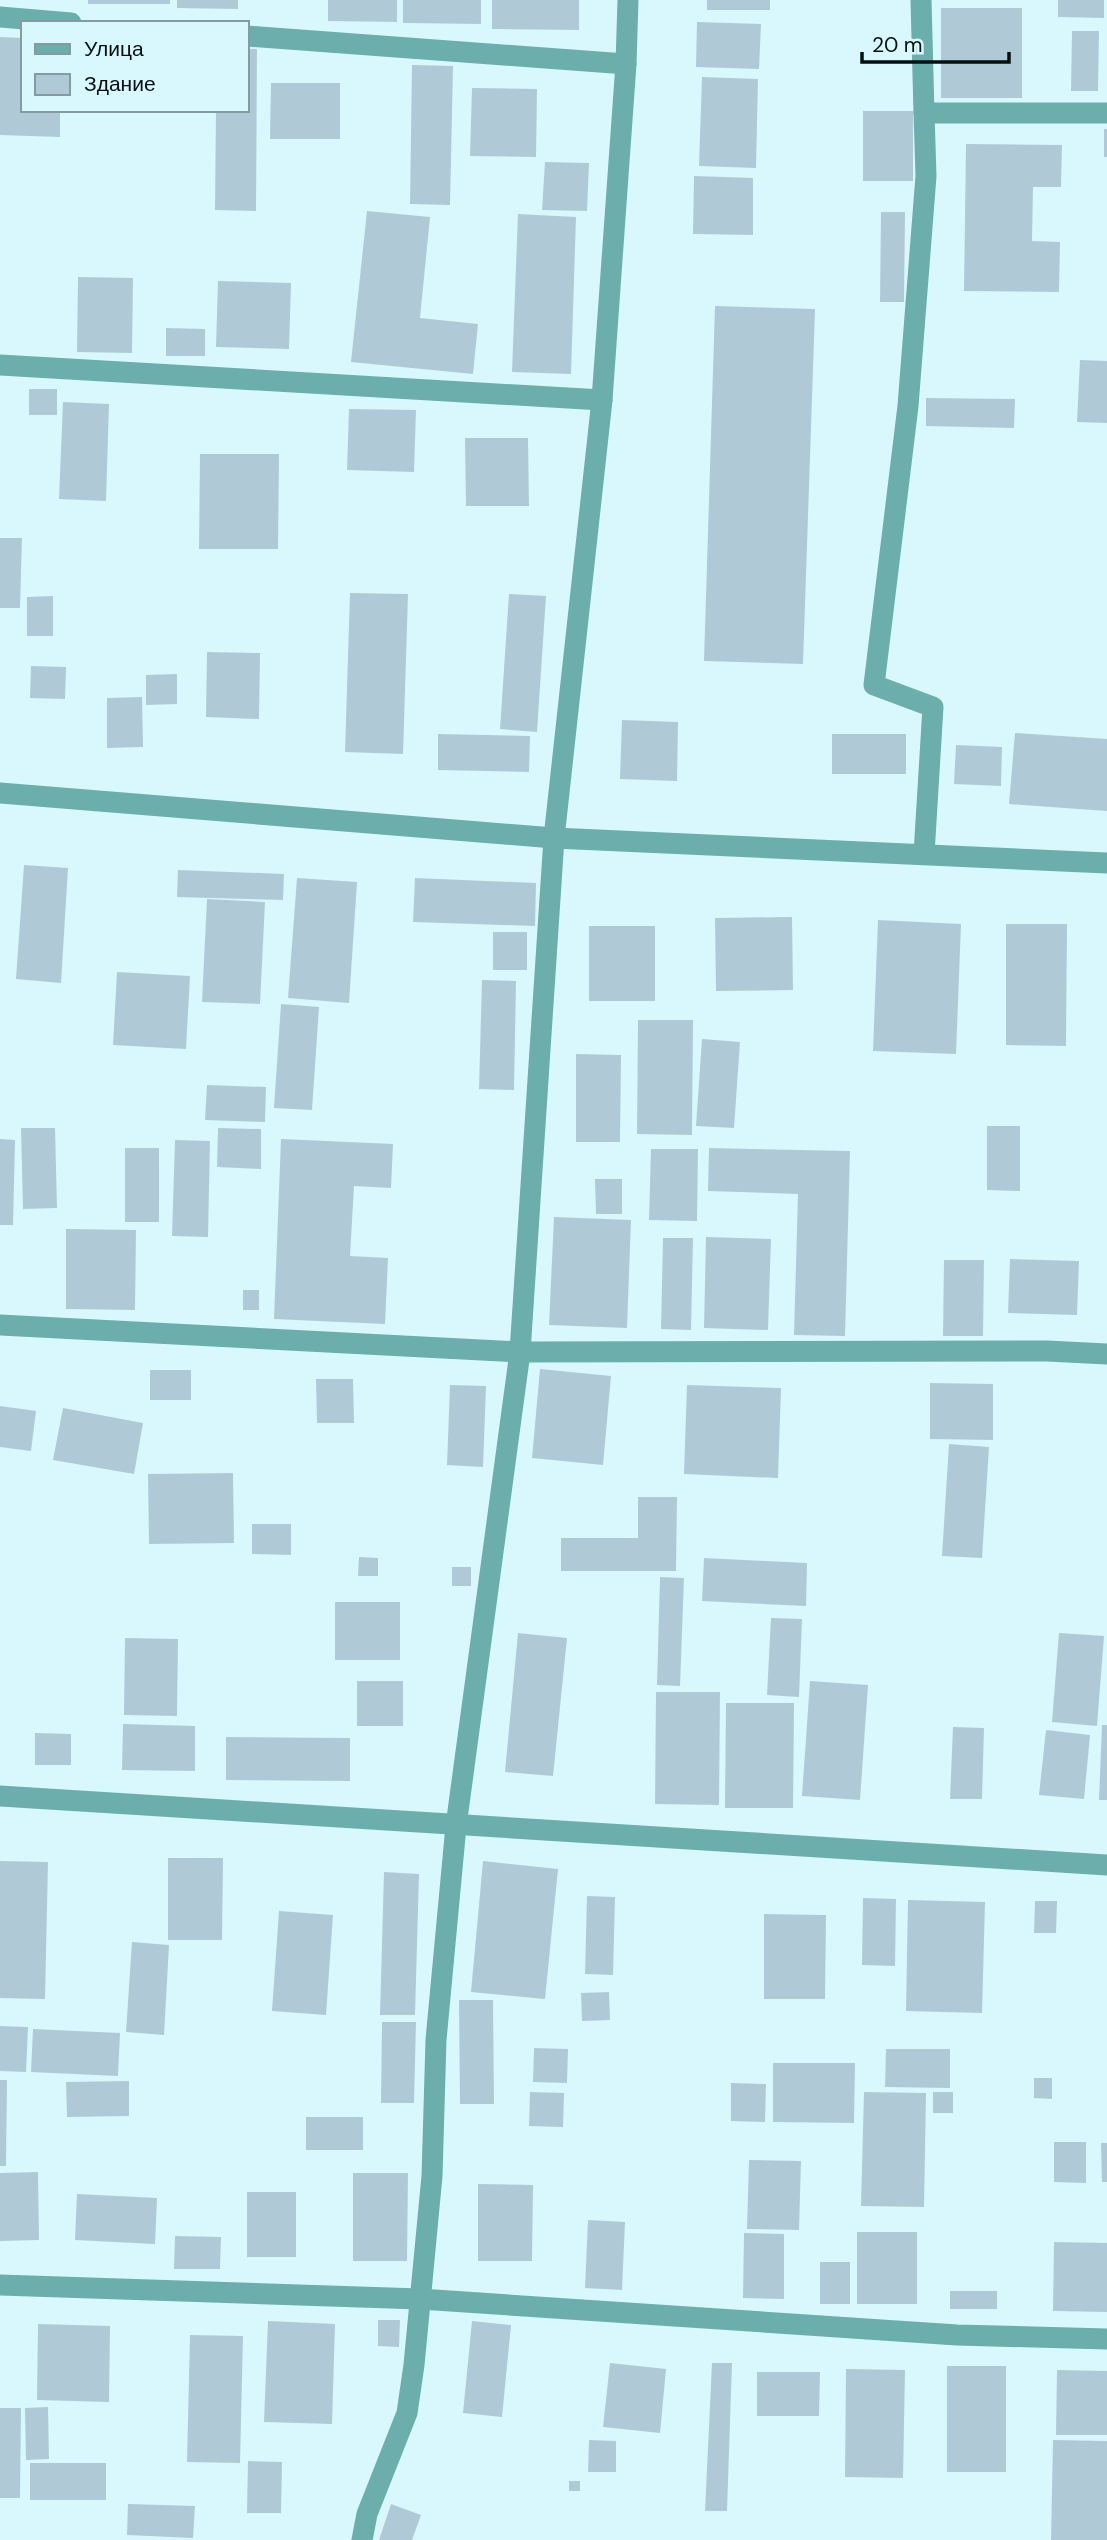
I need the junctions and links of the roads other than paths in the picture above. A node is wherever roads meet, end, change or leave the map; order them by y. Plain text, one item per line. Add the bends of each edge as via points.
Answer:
1 (628, 0) edge
2 (921, 0) edge
3 (0, 18) edge
4 (43, 21) edge
5 (248, 36) edge
6 (626, 64) junction
7 (924, 113) junction
8 (1107, 113) edge
9 (0, 365) edge
10 (602, 400) junction
11 (0, 793) edge
12 (554, 838) junction
13 (924, 855) junction
14 (1107, 863) edge
15 (0, 1325) edge
16 (520, 1352) junction
17 (1107, 1354) edge
18 (0, 1796) edge
19 (456, 1826) junction
20 (1107, 1864) edge
21 (0, 2285) edge
22 (420, 2299) junction
23 (1107, 2339) edge
24 (362, 2540) edge

1 - 6 street
2 - 7 street
3 - 4 street
5 - 6 street
6 - 10 street
7 - 8 street
7 - 13 street via 926,176 908,406 874,685 933,707
9 - 10 street
10 - 12 street
11 - 12 street
12 - 13 street
12 - 16 street
13 - 14 street
15 - 16 street
16 - 17 street
16 - 19 street
18 - 19 street
19 - 20 street
19 - 22 street via 436,2040 432,2176
21 - 22 street
22 - 23 street via 957,2334
22 - 24 street via 407,2413 367,2514

